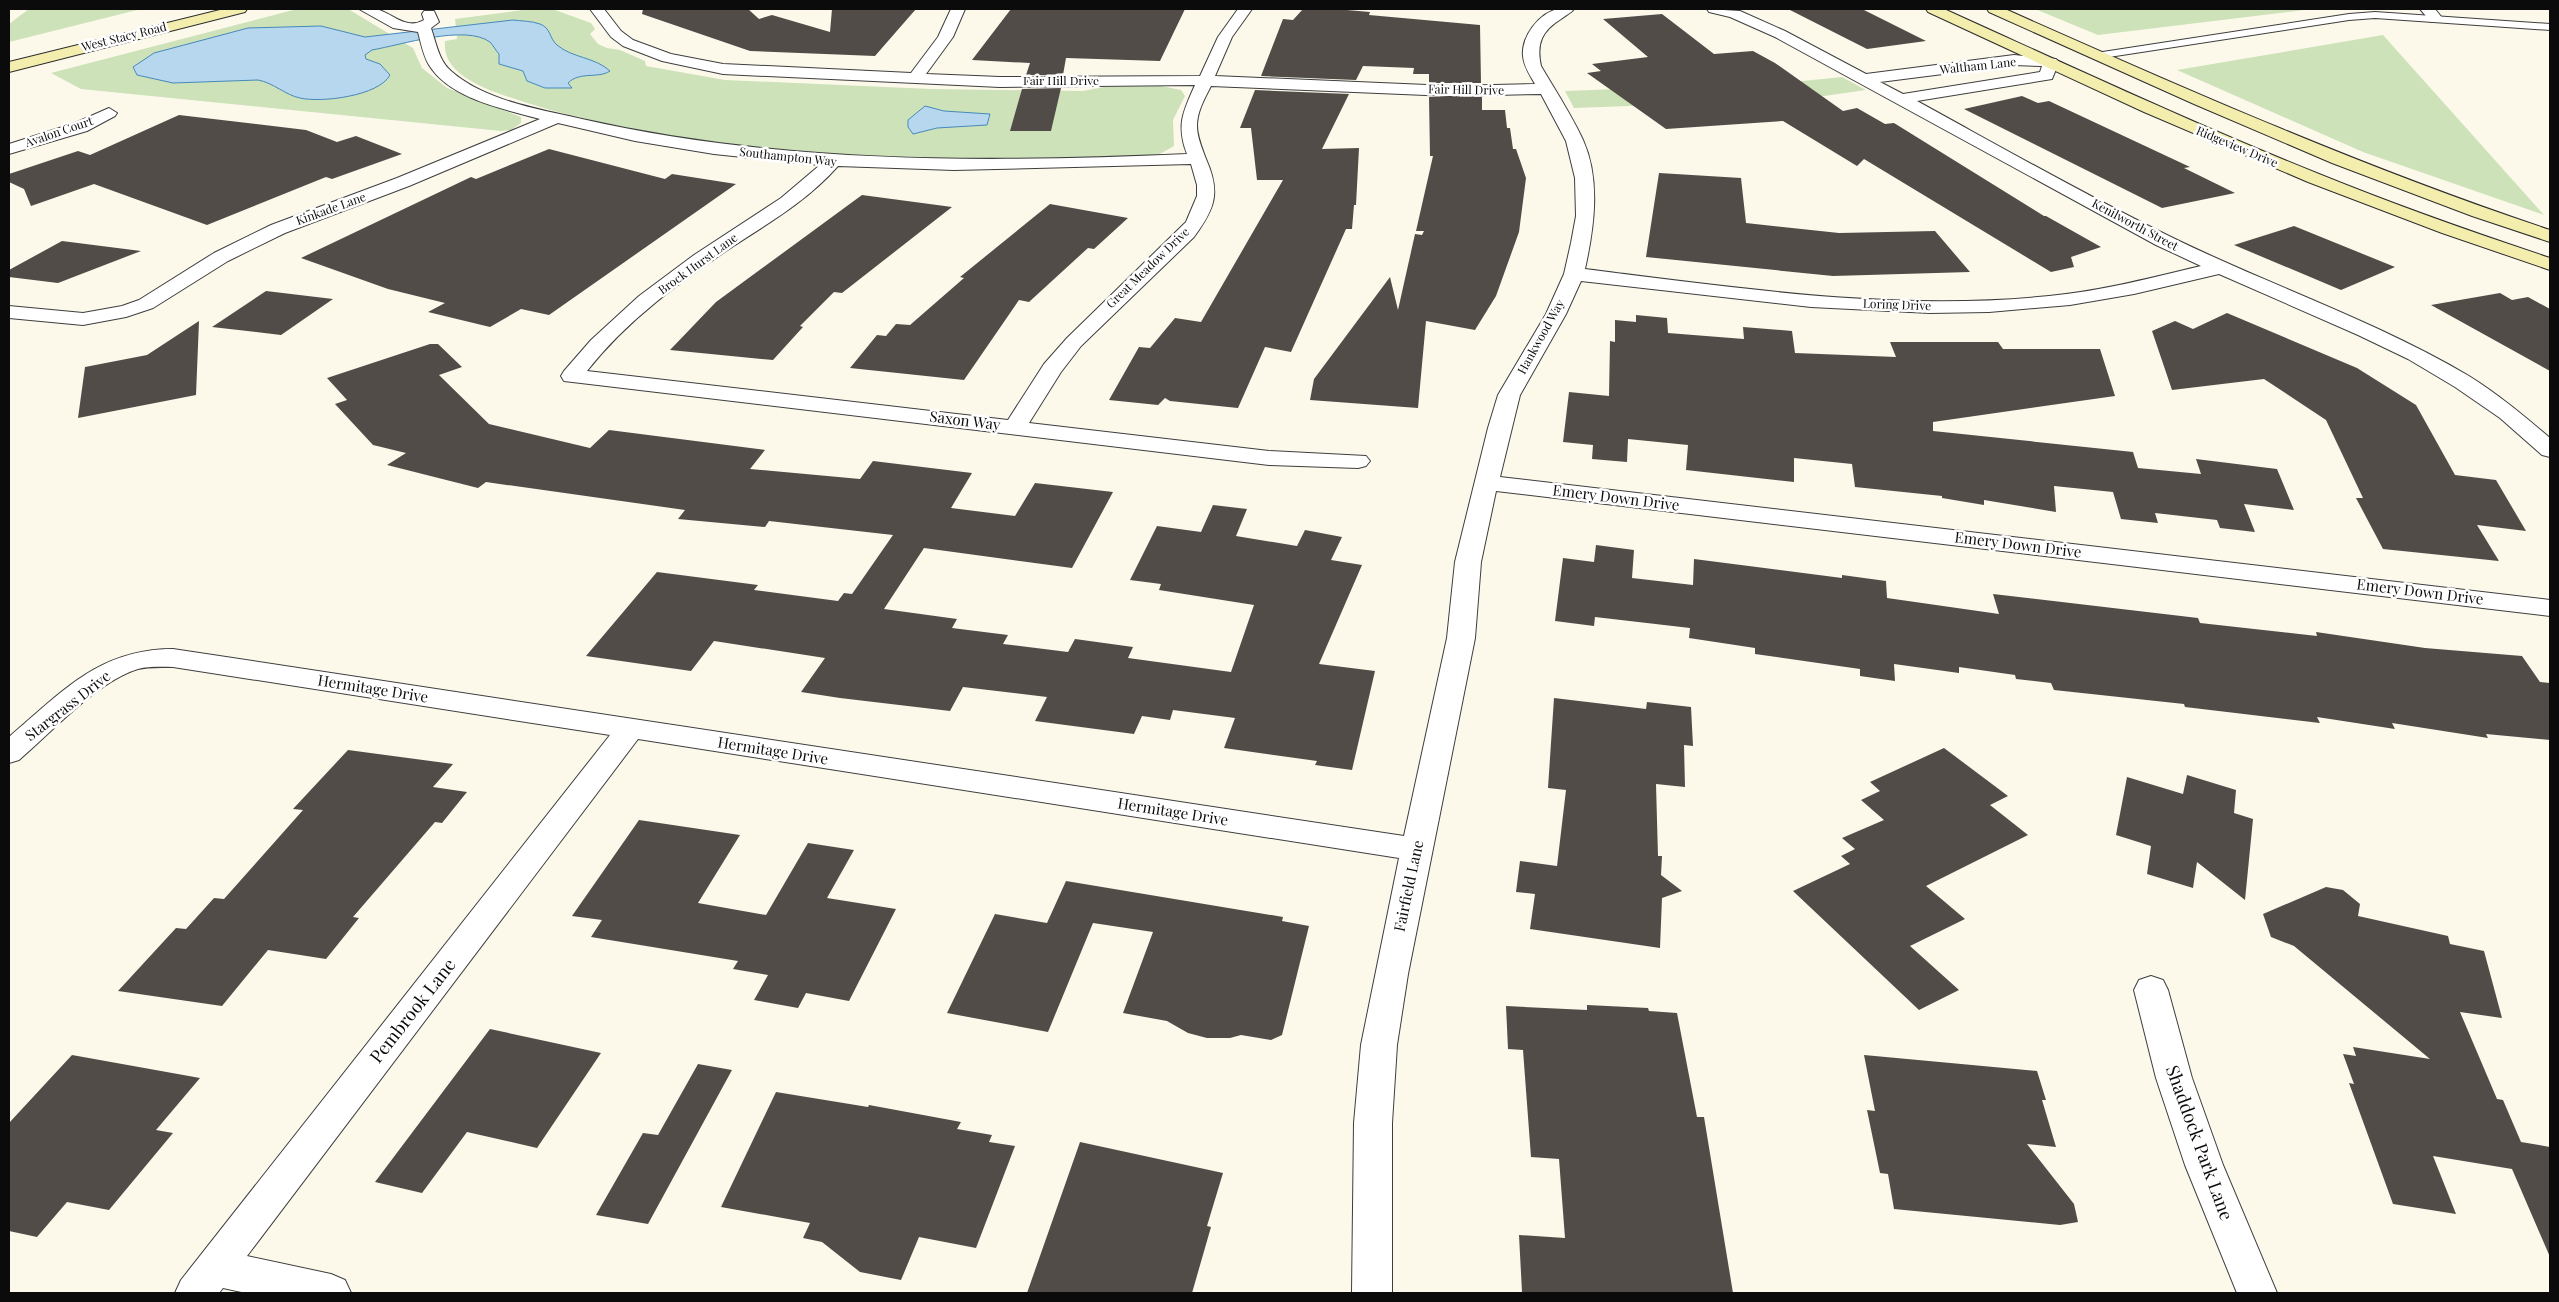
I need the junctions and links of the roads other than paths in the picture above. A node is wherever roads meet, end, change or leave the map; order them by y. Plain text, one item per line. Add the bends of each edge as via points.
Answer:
1 (240, 9) edge
2 (366, 9) edge
3 (424, 9) edge
4 (597, 9) edge
5 (958, 9) edge
6 (1245, 9) edge
7 (1567, 9) edge
8 (1714, 9) edge
9 (1933, 9) edge
10 (1994, 9) edge
11 (2431, 14) edge
12 (2550, 27) edge
13 (427, 36) junction
14 (2096, 56) junction
15 (2051, 62) junction
16 (9, 67) edge
17 (915, 78) junction
18 (1207, 80) junction
19 (1865, 80) junction
20 (1546, 89) junction
21 (1902, 100) junction
22 (109, 113) dead end
23 (556, 118) junction
24 (9, 149) edge
25 (1196, 158) junction
26 (833, 161) junction
27 (2550, 236) edge
28 (2550, 264) edge
29 (2218, 268) junction
30 (1574, 274) junction
31 (9, 312) edge
32 (572, 376) joint
33 (1015, 427) junction
34 (2550, 450) edge
35 (1358, 461) dead end
36 (1486, 483) junction
37 (2550, 608) edge
38 (130, 662) joint
39 (630, 729) junction
40 (9, 753) edge
41 (1416, 849) junction
42 (2151, 990) dead end
43 (205, 1281) edge
44 (331, 1293) edge
45 (1372, 1293) edge
46 (2257, 1293) edge

1 - 16 main road, West Stacy Road
2 - 13 street via 394,25
3 - 13 street, Southampton Way via 432,18
4 - 17 street, Fair Hill Drive via 616,34 628,43 692,64 723,69
5 - 17 street via 941,45
6 - 18 street, Great Meadow Drive via 1225,37
7 - 20 street, Hankwood Way via 1549,19 1533,36 1530,56
8 - 19 street, Kenilworth Street via 1760,24
9 - 15 main road, Ridgeview Drive
10 - 14 main road, Ridgeview Drive
11 - 12 lane
11 - 14 lane via 2349,17
13 - 23 street, Southampton Way via 431,54 446,76 465,88
14 - 15 main road
14 - 27 main road, Ridgeview Drive via 2330,156
15 - 19 street, Waltham Lane via 2014,60
15 - 21 street, Waltham Lane via 2046,76
15 - 28 main road, Ridgeview Drive via 2125,98 2283,166 2455,232
17 - 18 street, Fair Hill Drive via 1000,82
18 - 20 street, Fair Hill Drive via 1412,90
18 - 25 street, Great Meadow Drive via 1190,114 1187,128
19 - 21 street, Kenilworth Street
20 - 30 street, Hankwood Way via 1575,141 1584,178 1585,216
21 - 29 street, Kenilworth Street
22 - 24 street, Avalon Court via 81,127
23 - 26 street, Southampton Way via 683,144
23 - 31 street, Kinkade Lane via 278,229 221,257 146,304 83,319
25 - 26 street, Southampton Way via 1020,166
25 - 33 street, Great Meadow Drive via 1204,177 1206,195 1200,215 1187,233 1074,342 1052,369
26 - 32 street, Brock Hurst Lane via 820,177 798,194 650,298 599,343
29 - 30 street, Loring Drive via 2089,296 2017,304 1936,306 1773,296
29 - 34 street, Kenilworth Street via 2368,331 2442,368 2500,406
30 - 36 street, Hankwood Way via 1556,314 1509,395
32 - 33 street, Saxon Way
33 - 35 street, Saxon Way via 1270,458
36 - 37 street, Emery Down Drive
36 - 41 street, Fairfield Lane via 1468,562 1461,638
38 - 39 street, Hermitage Drive via 173,658
38 - 40 street, Stargrass Drive via 107,672
39 - 41 street, Hermitage Drive
39 - 43 street, Pembrook Lane
41 - 45 street, Fairfield Lane via 1379,1045 1373,1123
42 - 46 street, Shaddock Park Lane via 2174,1078 2204,1165
43 - 44 street

